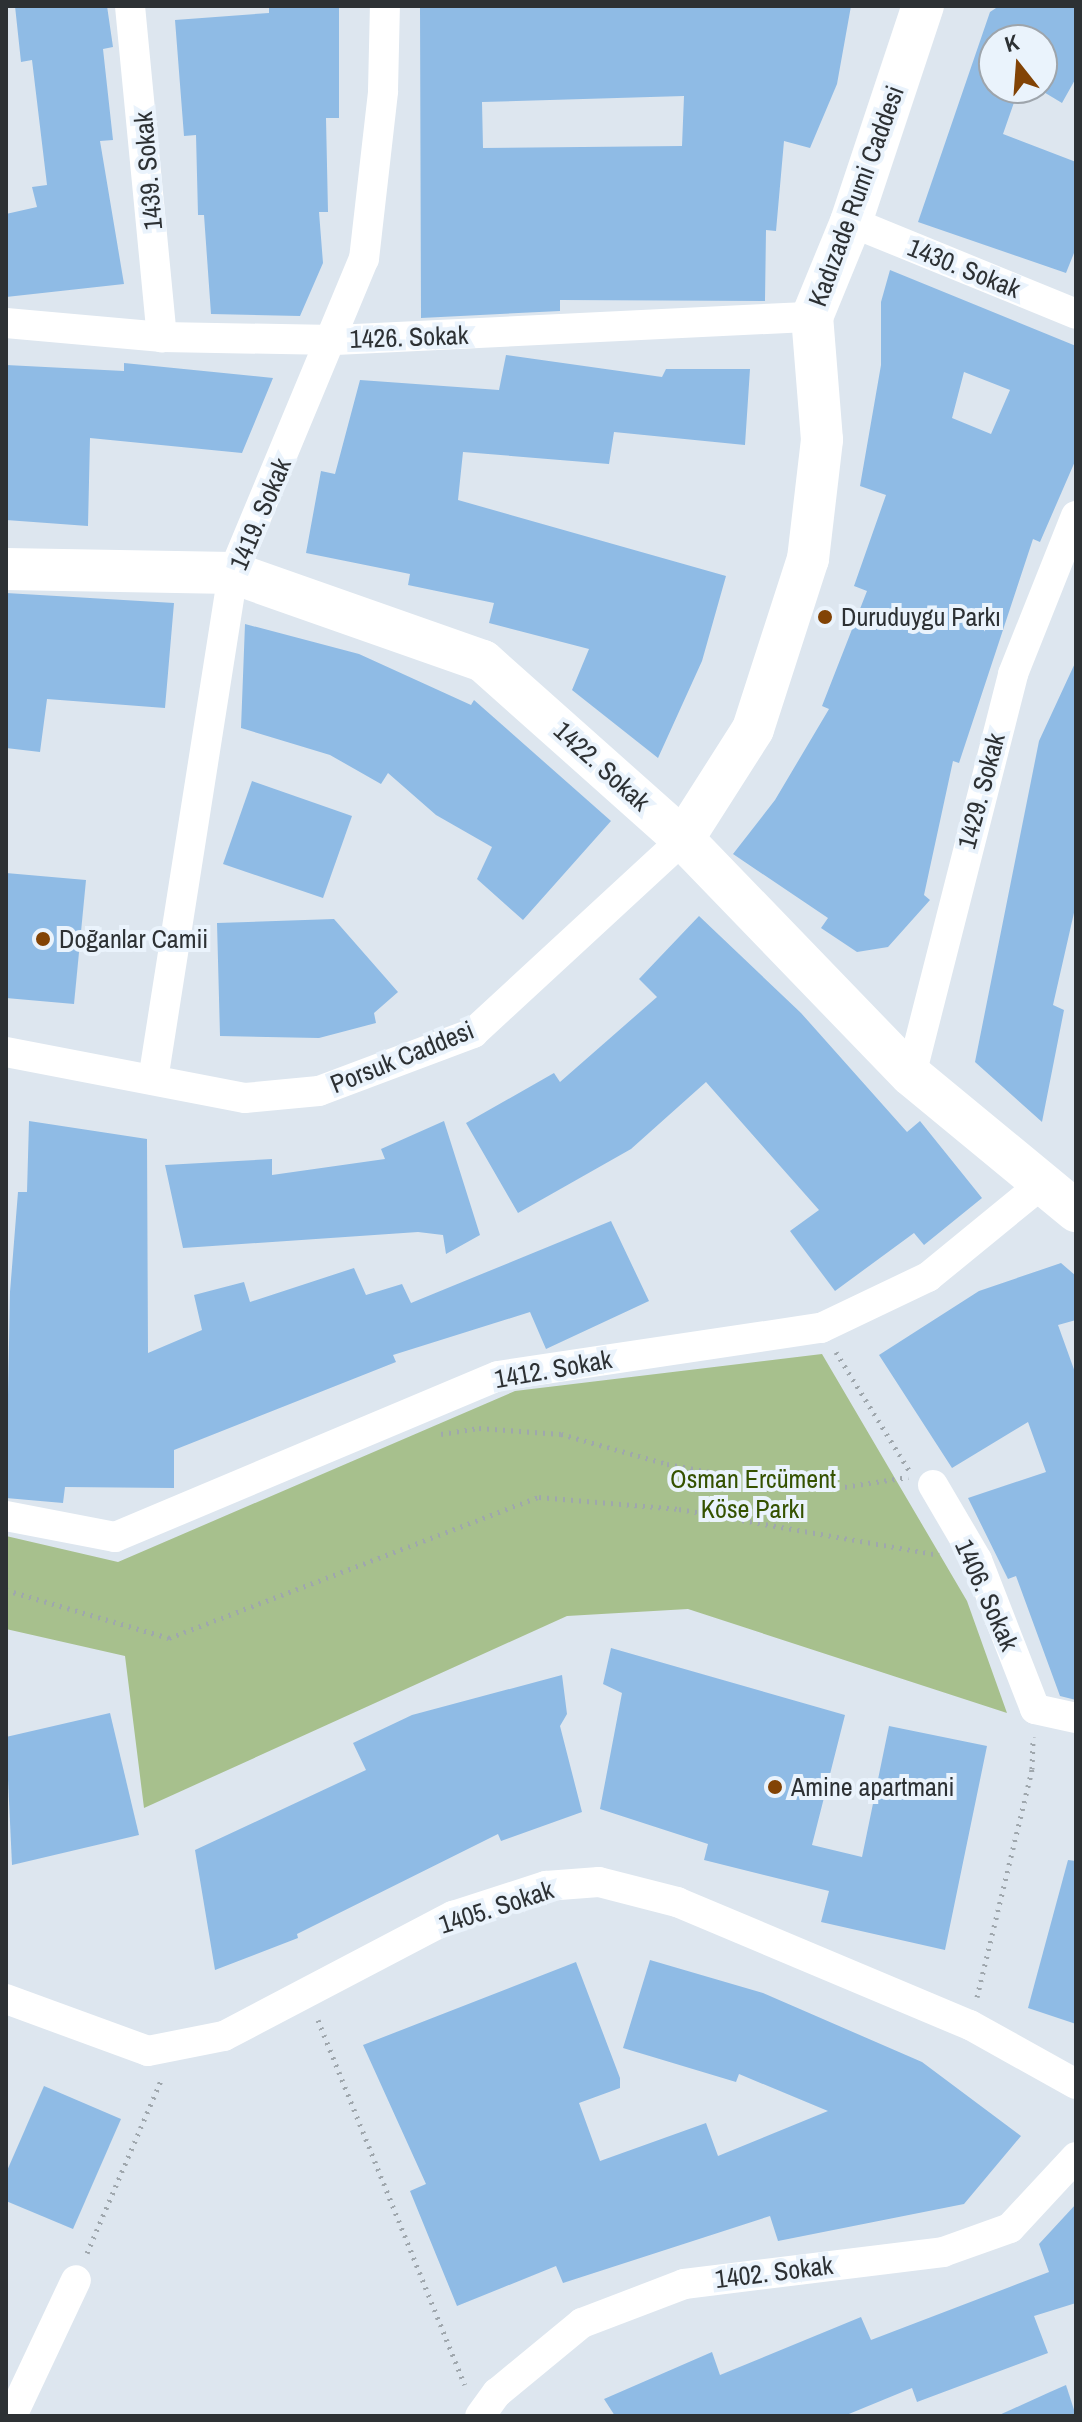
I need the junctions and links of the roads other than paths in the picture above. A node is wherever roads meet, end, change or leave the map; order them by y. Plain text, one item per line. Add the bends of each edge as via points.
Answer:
1 (130, 6) edge
2 (385, 6) edge
3 (923, 6) edge
4 (851, 222) junction
5 (1076, 314) edge
6 (812, 317) junction
7 (6, 323) edge
8 (162, 337) junction
9 (335, 340) junction
10 (1076, 516) edge
11 (6, 569) edge
12 (233, 573) junction
13 (683, 839) junction
14 (7, 1057) edge
15 (911, 1075) junction
16 (153, 1080) junction
17 (1039, 1186) junction
18 (1076, 1211) edge
19 (923, 1480) road end
20 (6, 1516) edge
21 (1076, 1718) edge
22 (6, 1999) edge
23 (1076, 2084) edge
24 (1076, 2157) edge
25 (76, 2280) road end
26 (476, 2409) edge
27 (12, 2416) edge

1 - 8 street, 1439. Sokak
2 - 9 street, 1419. Sokak via 383,91 364,259
3 - 4 street, Kadızade Rumi Caddesi
4 - 5 street, 1430. Sokak
4 - 6 street, Kadızade Rumi Caddesi
6 - 9 street, 1426. Sokak
6 - 13 street, Kadızade Rumi Caddesi via 822,440 808,559 753,729
7 - 8 street, 1426. Sokak
8 - 9 street, 1426. Sokak
9 - 12 street, 1419. Sokak
10 - 15 street, 1429. Sokak via 1013,674
11 - 12 street, 1422. Sokak
12 - 13 street, 1422. Sokak via 483,661
12 - 16 street, 1419. Sokak
13 - 15 street, 1422. Sokak
13 - 16 street, Porsuk Caddesi via 473,1033 319,1091 245,1098
14 - 16 street, Porsuk Caddesi
15 - 17 street, 1422. Sokak
17 - 18 street, 1422. Sokak
17 - 20 street, 1412. Sokak via 928,1277 821,1328 498,1376 115,1537
19 - 21 street, 1406. Sokak via 977,1560 1035,1709
22 - 23 street, 1405. Sokak via 148,2051 224,2036 453,1916 546,1886 599,1882 677,1902 970,2025
24 - 26 street, 1402. Sokak via 1010,2228 943,2252 684,2284 582,2323
25 - 27 street

